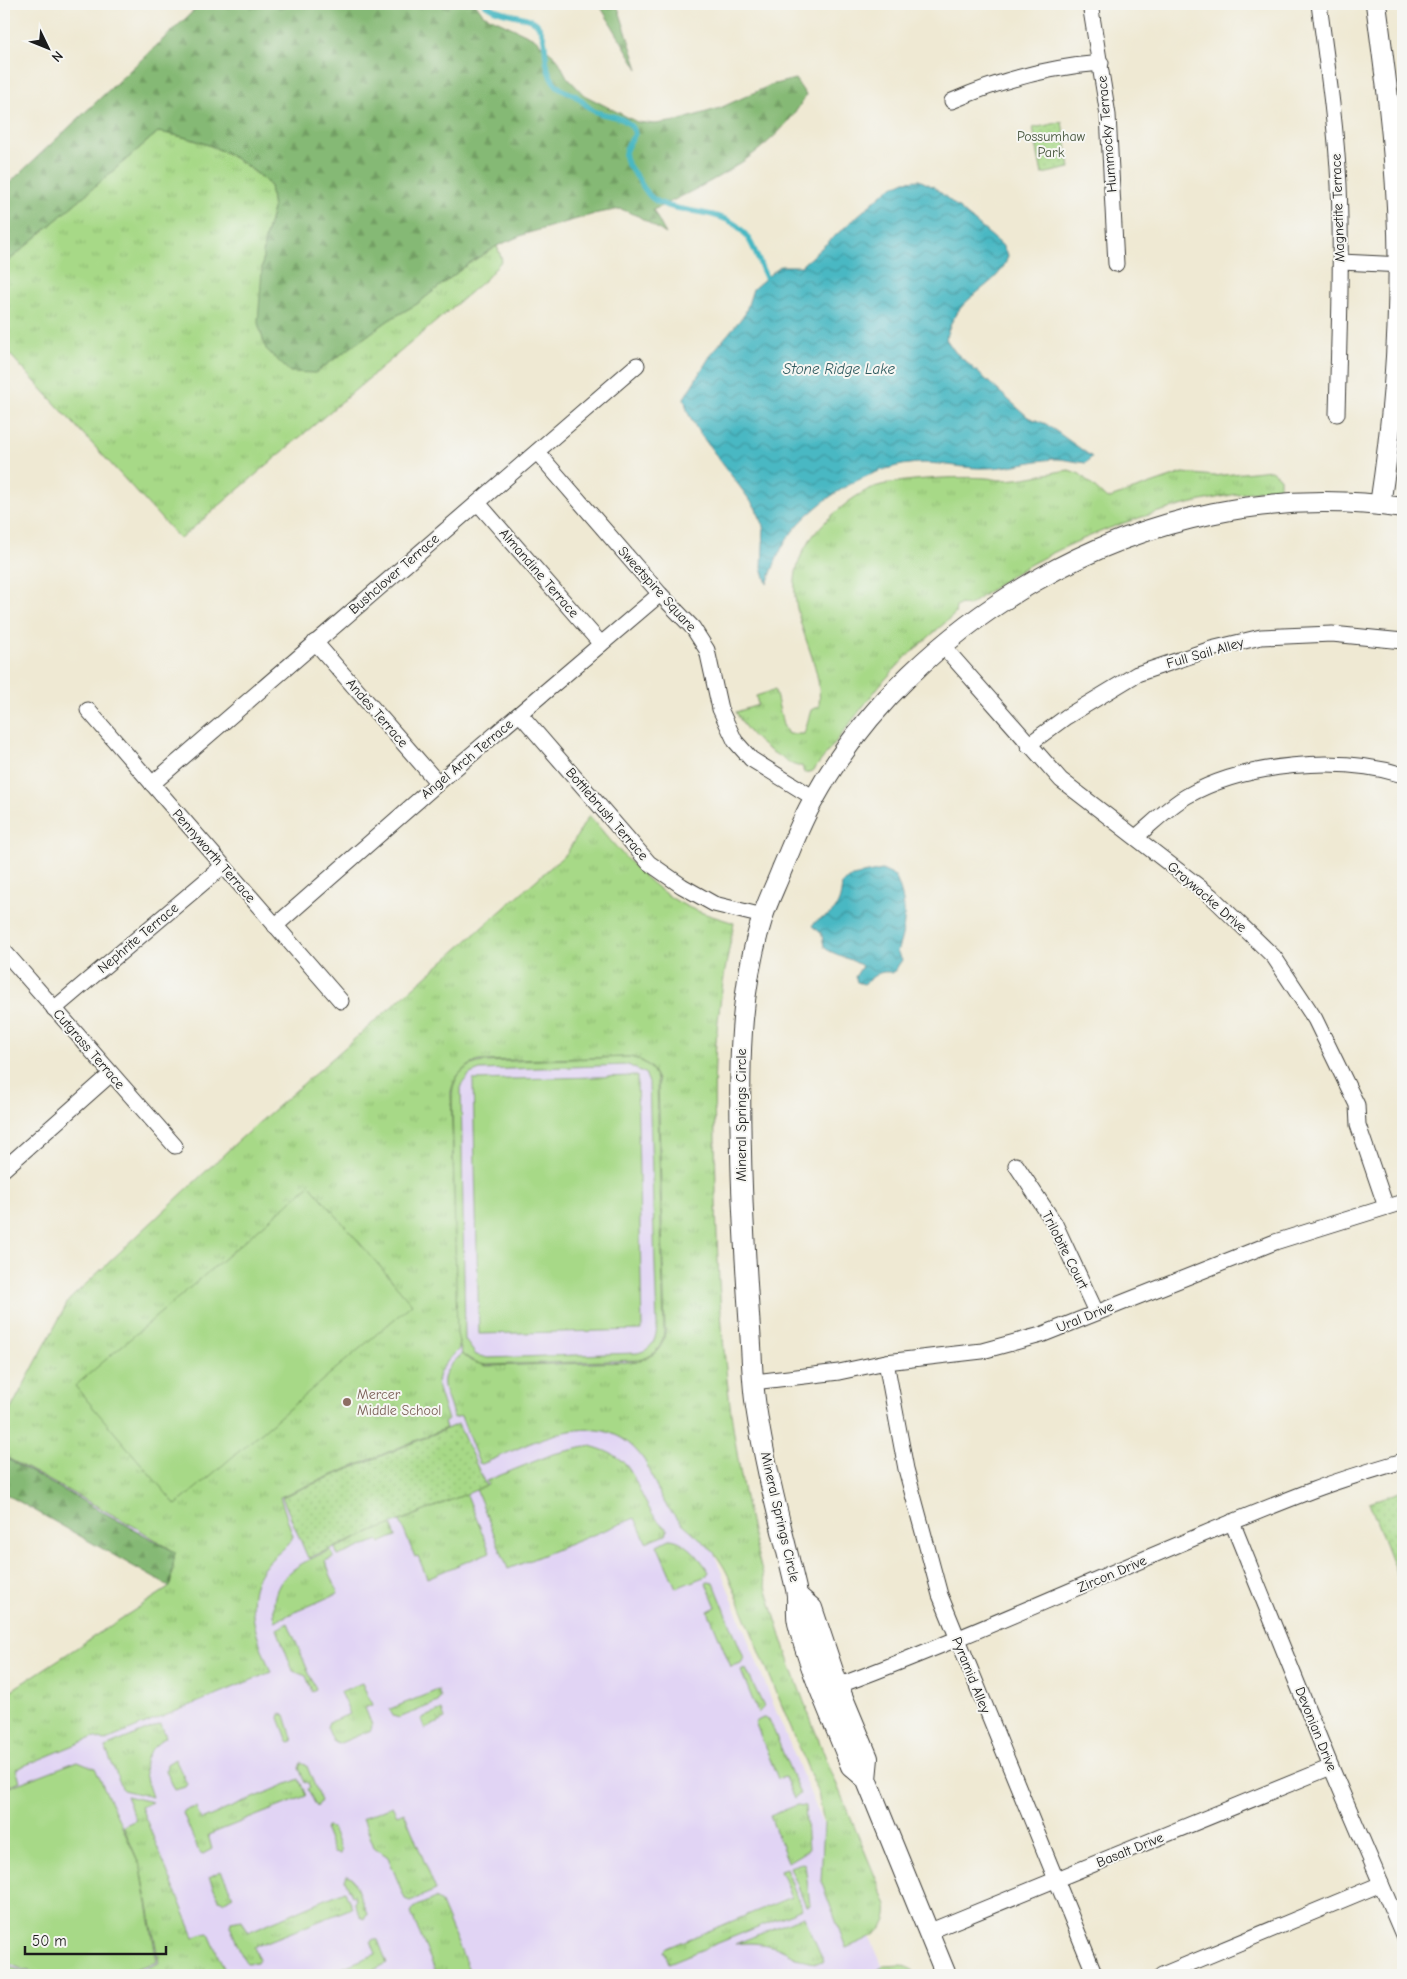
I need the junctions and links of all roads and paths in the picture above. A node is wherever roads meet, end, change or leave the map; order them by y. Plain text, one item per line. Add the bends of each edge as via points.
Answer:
1 (1090, 4) edge
2 (1319, 4) edge
3 (1376, 4) edge
4 (1101, 63) junction
5 (952, 101) dead end
6 (1341, 262) junction
7 (1116, 264) dead end
8 (1401, 265) edge
9 (637, 365) dead end
10 (1337, 414) dead end
11 (537, 452) junction
12 (478, 503) junction
13 (1380, 505) junction
14 (1403, 508) edge
15 (660, 594) junction
16 (315, 642) junction
17 (1403, 642) edge
18 (601, 644) junction
19 (942, 645) junction
20 (88, 710) dead end
21 (520, 714) junction
22 (1028, 745) junction
23 (1403, 775) edge
24 (438, 783) junction
25 (152, 784) junction
26 (814, 798) junction
27 (1136, 837) junction
28 (222, 866) junction
29 (763, 916) junction
30 (275, 926) junction
31 (4, 951) edge
32 (341, 1001) dead end
33 (54, 1009) junction
34 (111, 1074) junction
35 (175, 1146) dead end
36 (1016, 1165) dead end
37 (4, 1169) edge
38 (1403, 1202) edge
39 (1386, 1207) junction
40 (1096, 1312) junction
41 (886, 1362) junction
42 (754, 1382) junction
43 (1403, 1461) edge
44 (1232, 1522) junction
45 (957, 1640) junction
46 (830, 1689) junction
47 (1331, 1767) junction
48 (1056, 1881) junction
49 (1381, 1884) junction
50 (928, 1932) junction
51 (1403, 1935) edge
52 (946, 1975) edge
53 (1095, 1975) edge
54 (1162, 1975) edge

1 - 4 street, Hummocky Terrace
2 - 6 street, Magnetite Terrace via 1339,183
3 - 8 street
4 - 5 street via 1046,70
4 - 7 street, Hummocky Terrace via 1108,114
6 - 8 street
6 - 10 street, Magnetite Terrace
8 - 13 street via 1393,397
9 - 11 street, Bushclover Terrace
11 - 12 street, Bushclover Terrace
11 - 15 street, Sweetspire Square
12 - 16 street, Bushclover Terrace
12 - 18 street, Almandine Terrace
13 - 14 street, Mineral Springs Circle
13 - 19 street, Mineral Springs Circle via 1312,503 1232,509 1141,532 1050,572 1002,600
15 - 18 street, Angel Arch Terrace
15 - 26 street, Sweetspire Square via 688,621 706,650 720,709 735,741 751,759
16 - 24 street, Andes Terrace
16 - 25 street, Bushclover Terrace
17 - 22 street, Full Sail Alley via 1332,634 1261,637 1211,649 1137,674 1066,717
18 - 21 street, Angel Arch Terrace
19 - 22 street, Graywacke Drive
19 - 26 street, Mineral Springs Circle via 861,730
20 - 25 street, Pennyworth Terrace
21 - 24 street, Angel Arch Terrace
21 - 29 street, Bottlebrush Terrace via 649,863 714,904
22 - 27 street, Graywacke Drive via 1061,780
23 - 27 street via 1329,763 1275,768 1232,778 1189,795
24 - 30 street, Angel Arch Terrace
25 - 28 street, Pennyworth Terrace
26 - 29 street, Mineral Springs Circle
27 - 39 street, Graywacke Drive via 1211,896 1274,957 1315,1019 1357,1105 1358,1125
28 - 30 street, Pennyworth Terrace
28 - 33 street, Nephrite Terrace
29 - 42 street, Mineral Springs Circle via 746,989 739,1060 742,1224
30 - 32 street, Pennyworth Terrace
31 - 33 street, Cutgrass Terrace
33 - 34 street, Cutgrass Terrace
34 - 35 street, Cutgrass Terrace
34 - 37 street
36 - 40 street, Trilobite Court via 1055,1224
38 - 39 street, Ural Drive
39 - 40 street, Ural Drive via 1275,1242
40 - 41 street, Ural Drive via 1041,1335 982,1351
41 - 42 street, Ural Drive via 839,1372
41 - 45 street, Pyramid Alley via 906,1470 940,1595
42 - 46 street, Mineral Springs Circle via 767,1462 798,1596 812,1608
43 - 44 street, Zircon Drive via 1315,1489
44 - 45 street, Zircon Drive
44 - 47 street, Devonian Drive
45 - 46 street, Zircon Drive
45 - 48 street, Pyramid Alley
46 - 50 street, Mineral Springs Circle via 868,1758 866,1779
47 - 48 street, Basalt Drive
47 - 49 street, Devonian Drive
48 - 50 street, Basalt Drive
48 - 53 street, Pyramid Alley
49 - 51 street, Devonian Drive
49 - 54 street
50 - 52 street, Mineral Springs Circle

